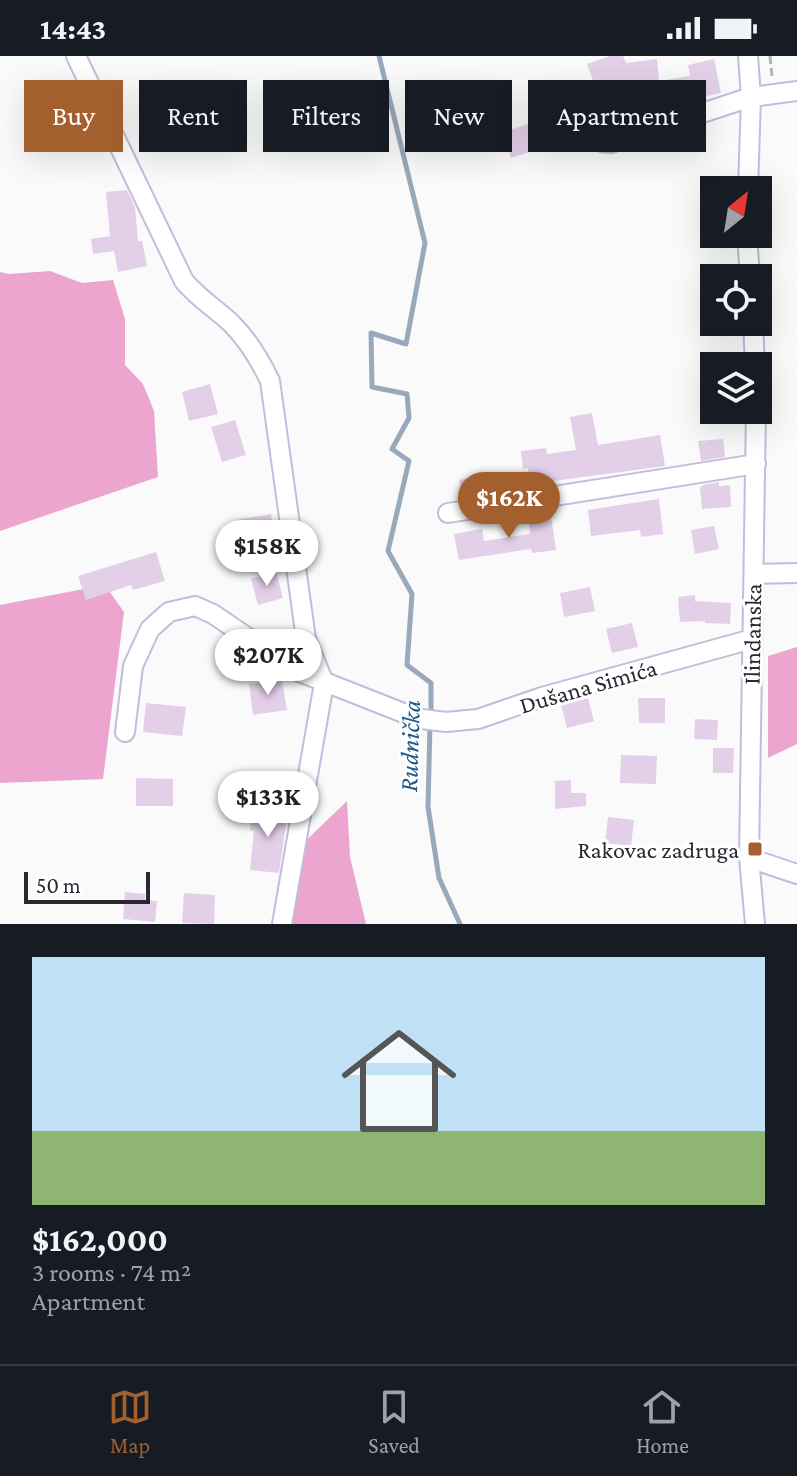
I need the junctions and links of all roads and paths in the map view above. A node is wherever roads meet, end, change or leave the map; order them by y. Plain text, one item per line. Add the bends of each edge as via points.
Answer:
1 (76, 56) edge
2 (748, 56) edge
3 (797, 91) edge
4 (751, 97) junction
5 (706, 112) edge
6 (748, 176) edge
7 (756, 424) edge
8 (756, 464) junction
9 (448, 513) dead end
10 (797, 573) edge
11 (754, 574) junction
12 (752, 639) junction
13 (324, 683) junction
14 (125, 732) dead end
15 (749, 858) junction
16 (797, 874) edge
17 (282, 924) edge
18 (755, 924) edge

1 - 13 street via 184,281 232,324 270,381 306,639
2 - 4 street
3 - 4 street
4 - 5 street
4 - 6 street
7 - 8 street, Ilindanska
8 - 9 street
8 - 11 street, Ilindanska
10 - 11 street
11 - 12 street, Ilindanska
12 - 13 street, Dušana Simića via 478,719 422,719
12 - 15 street, Ilindanska
13 - 14 street, Dušana Simića via 297,671 213,614 195,606 169,612 150,629 133,666
13 - 17 street
15 - 16 street
15 - 18 street, Ilindanska

